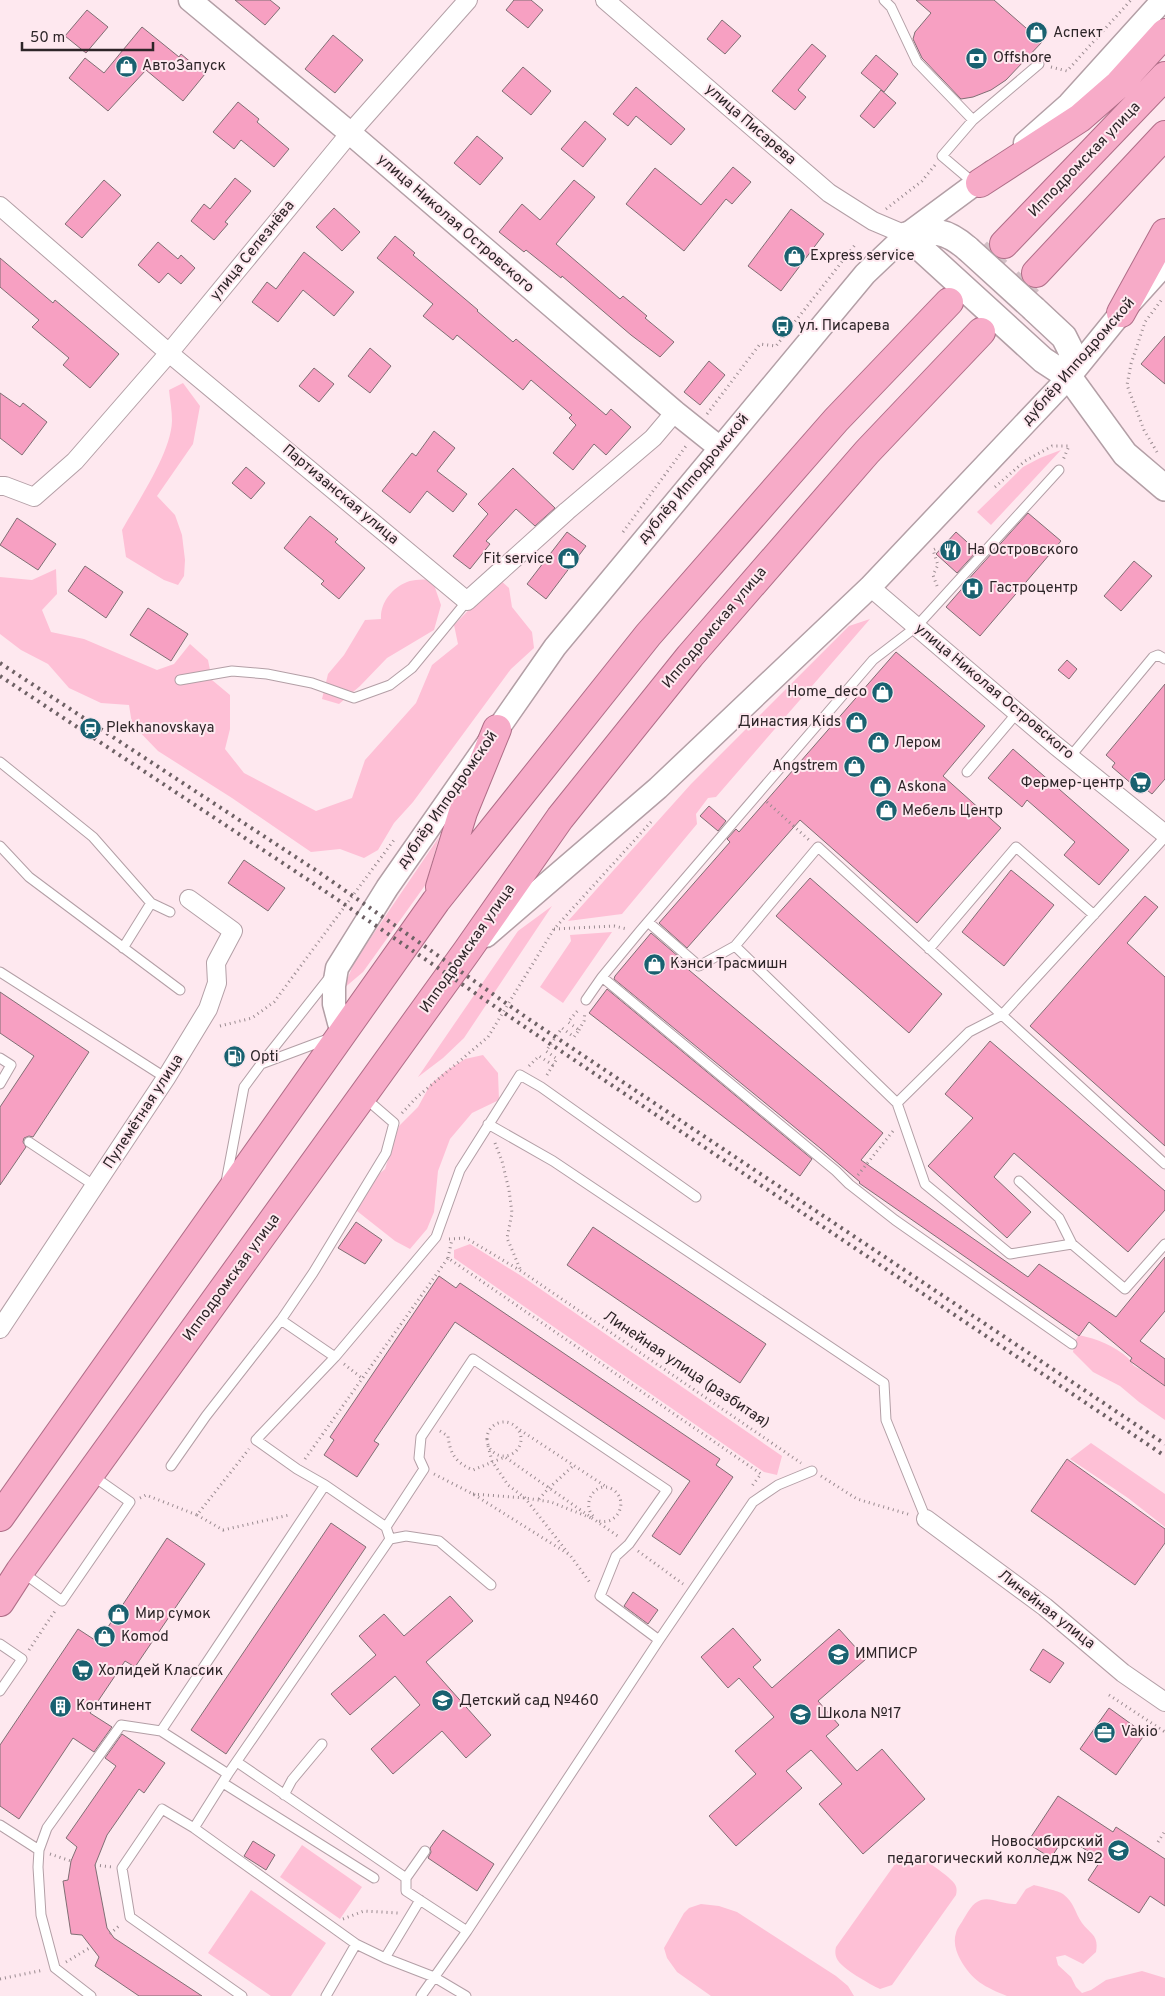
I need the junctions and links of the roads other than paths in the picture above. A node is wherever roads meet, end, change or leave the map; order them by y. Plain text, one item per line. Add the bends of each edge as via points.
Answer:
1 (190, 0) edge
2 (468, 0) edge
3 (605, 0) edge
4 (884, 0) edge
5 (1163, 0) edge
6 (1165, 33) edge
7 (1039, 64) road end
8 (1165, 76) edge
9 (973, 120) junction
10 (350, 133) junction
11 (1165, 135) edge
12 (977, 184) junction
13 (0, 206) edge
14 (906, 234) junction
15 (1165, 234) edge
16 (1004, 244) tunnel mouth
17 (1165, 264) edge
18 (1036, 272) tunnel mouth
19 (949, 302) tunnel mouth
20 (1121, 314) junction
21 (981, 332) tunnel mouth
22 (169, 353) junction
23 (1069, 377) junction
24 (675, 412) junction
25 (720, 448) junction
26 (1059, 470) dead end
27 (0, 486) edge
28 (1165, 488) edge
29 (870, 587) junction
30 (468, 601) junction
31 (916, 627) junction
32 (1165, 659) edge
33 (180, 680) dead end
34 (1017, 712) junction
35 (497, 729) junction
36 (1070, 757) junction
37 (0, 762) edge
38 (967, 772) dead end
39 (1164, 832) edge
40 (0, 846) edge
41 (189, 899) dead end
42 (436, 901) junction
43 (151, 903) junction
44 (170, 912) dead end
45 (1094, 915) junction
46 (648, 922) junction
47 (735, 946) junction
48 (123, 948) junction
49 (930, 949) junction
50 (468, 951) junction
51 (337, 968) junction
52 (0, 972) edge
53 (602, 977) junction
54 (180, 990) dead end
55 (586, 1000) road end
56 (1002, 1015) junction
57 (342, 1034) junction
58 (0, 1058) edge
59 (261, 1064) junction
60 (166, 1078) junction
61 (0, 1084) edge
62 (363, 1096) junction
63 (897, 1103) junction
64 (488, 1124) junction
65 (29, 1142) dead end
66 (1165, 1164) edge
67 (1019, 1181) dead end
68 (95, 1186) junction
69 (696, 1197) dead end
70 (222, 1201) junction
71 (1072, 1244) junction
72 (1165, 1244) edge
73 (282, 1320) junction
74 (0, 1329) edge
75 (1072, 1344) dead end
76 (335, 1357) junction
77 (170, 1466) dead end
78 (812, 1471) road end
79 (91, 1474) junction
80 (326, 1485) junction
81 (0, 1516) edge
82 (926, 1519) joint
83 (386, 1526) junction
84 (390, 1538) junction
85 (20, 1570) junction
86 (491, 1585) dead end
87 (0, 1602) edge
88 (659, 1640) junction
89 (0, 1644) edge
90 (0, 1692) edge
91 (1165, 1702) edge
92 (161, 1732) junction
93 (322, 1744) dead end
94 (237, 1762) junction
95 (228, 1774) junction
96 (223, 1783) junction
97 (284, 1795) junction
98 (0, 1825) edge
99 (194, 1828) junction
100 (39, 1850) junction
101 (425, 1851) dead end
102 (374, 1878) dead end
103 (406, 1878) junction
104 (420, 1900) junction
105 (467, 1931) junction
106 (356, 1944) junction
107 (385, 1958) junction
108 (434, 1977) junction
109 (91, 1996) edge
110 (242, 1996) edge
111 (326, 1996) edge
112 (421, 1996) edge
113 (466, 1996) edge

1 - 10 street, улица Николая Островского
2 - 10 street, улица Селезнёва
3 - 14 street, улица Писарева via 829,193 873,221
4 - 9 lane via 891,7 917,62
5 - 12 street, дублёр Ипподромской via 1069,104
6 - 12 highway via 1119,84 1080,118
7 - 9 lane
8 - 16 highway, Ипподромская улица
9 - 12 lane via 942,156
10 - 22 street, улица Селезнёва
10 - 24 street, улица Николая Островского
11 - 18 highway
12 - 14 street, дублёр Ипподромской
13 - 22 street, Партизанская улица
14 - 23 main road, улица Писарева via 1043,360
14 - 23 main road, улица Писарева, bridge via 932,231 955,237 1064,337 1072,353
14 - 25 street, дублёр Ипподромской via 865,274
15 - 20 highway
17 - 20 street, дублёр Ипподромской
19 - 42 highway via 836,420 648,635
20 - 23 street, дублёр Ипподромской
21 - 50 highway, Ипподромская улица via 867,452 690,656 560,818
22 - 27 street, улица Селезнёва via 75,461 34,497
22 - 30 street, Партизанская улица
23 - 28 main road, улица Писарева via 1125,454
23 - 29 street, дублёр Ипподромской
24 - 25 street, улица Николая Островского
24 - 30 street via 653,438
25 - 35 street, дублёр Ипподромской via 555,647
26 - 31 lane
29 - 31 street, улица Николая Островского
29 - 50 street, дублёр Ипподромской via 658,788
30 - 33 lane via 412,668 390,685 354,698 312,683 266,674 232,671
31 - 34 street, улица Николая Островского
31 - 46 lane via 873,660
32 - 36 lane via 1158,655 1153,658
34 - 36 street, улица Николая Островского
34 - 38 lane
35 - 42 highway via 463,812
35 - 51 street, дублёр Ипподромской
36 - 39 street, улица Николая Островского
37 - 43 lane via 93,837
39 - 45 lane
40 - 48 lane via 29,877
41 - 60 street, Пулемётная улица via 233,931 216,963 217,983 208,1010
42 - 57 highway
43 - 44 lane
43 - 48 lane
45 - 49 lane via 1016,847
45 - 56 lane
46 - 47 lane via 699,966
46 - 53 lane
47 - 49 lane via 818,847
47 - 63 lane
48 - 54 lane
49 - 56 lane
50 - 62 highway, Ипподромская улица
51 - 57 street, дублёр Ипподромской via 334,1004
51 - 59 lane
52 - 60 lane
53 - 55 lane
53 - 75 lane via 849,1184 903,1226
56 - 63 lane via 969,1032
56 - 66 lane
57 - 59 lane
57 - 70 highway
58 - 61 lane via 12,1065
59 - 70 lane via 244,1087
60 - 68 street, Пулемётная улица
62 - 73 lane via 394,1123 386,1153 316,1275
62 - 79 highway, Ипподромская улица
63 - 71 lane via 924,1184 1010,1254
64 - 69 lane via 520,1075
64 - 76 lane via 460,1170 436,1237
64 - 82 lane via 553,1162 884,1383 886,1420
65 - 68 lane
67 - 71 lane via 1059,1218
68 - 74 street, Пулемётная улица
70 - 81 highway
71 - 72 lane via 1125,1289
73 - 76 lane
73 - 77 lane
76 - 80 lane via 256,1440
78 - 88 lane via 778,1485 753,1502
79 - 85 highway, Ипподромская улица
79 - 85 lane via 130,1502 62,1600
80 - 83 lane
80 - 92 lane
82 - 91 street, Линейная улица
83 - 84 lane
83 - 88 lane via 424,1469 419,1458 420,1437 473,1359 667,1490 629,1544 616,1556 600,1596
84 - 86 lane via 406,1536 439,1541
84 - 94 lane
85 - 87 highway, Ипподромская улица
88 - 105 lane
89 - 90 lane via 22,1659
92 - 95 lane
92 - 100 lane via 121,1726 47,1828
93 - 97 lane via 292,1780
94 - 95 lane
94 - 97 lane
95 - 96 lane
96 - 99 lane
96 - 102 lane
97 - 103 lane
98 - 100 lane
99 - 106 lane
99 - 110 lane via 162,1809 122,1868 130,1917
100 - 109 lane via 41,1915 55,1968
101 - 103 lane
103 - 104 lane via 406,1891
104 - 105 lane
104 - 107 lane
105 - 108 lane
106 - 107 lane
106 - 111 lane
107 - 108 lane
108 - 112 lane
108 - 113 lane

